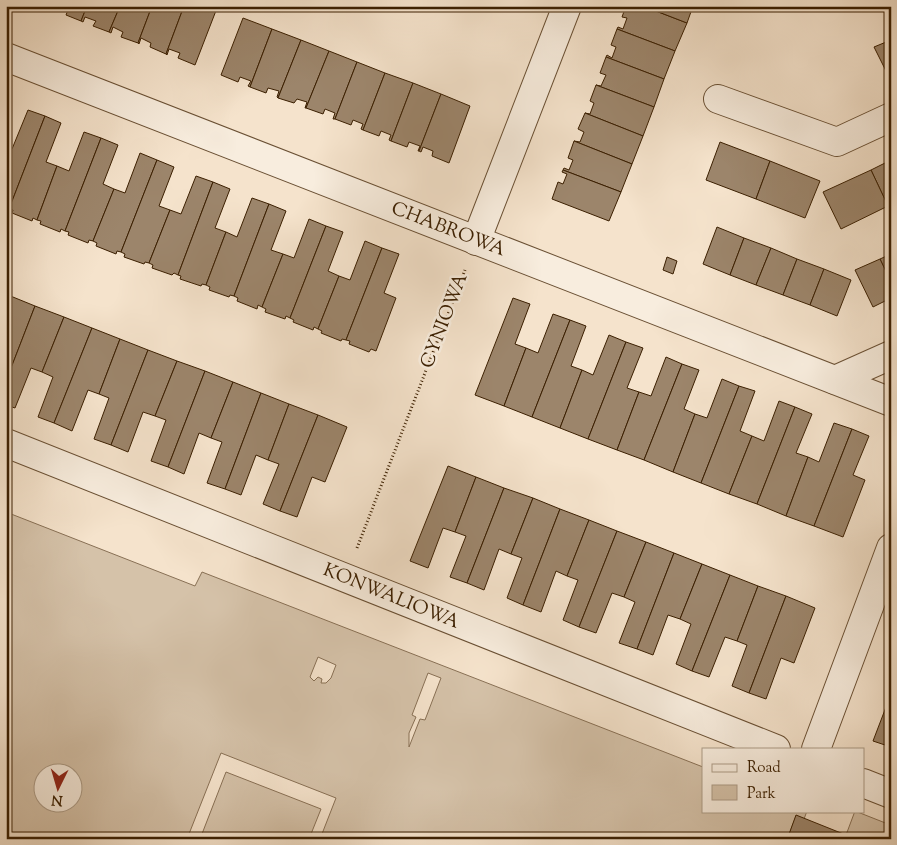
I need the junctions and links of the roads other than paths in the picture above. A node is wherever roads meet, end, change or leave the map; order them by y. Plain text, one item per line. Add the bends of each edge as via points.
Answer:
1 (567, 6) edge
2 (6, 56) edge
3 (718, 99) dead end
4 (891, 117) edge
5 (476, 241) junction
6 (891, 355) edge
7 (835, 380) junction
8 (891, 402) edge
9 (6, 443) edge
10 (891, 548) edge
11 (773, 748) edge
12 (816, 748) edge
13 (864, 783) edge
14 (891, 794) edge

1 - 5 street
2 - 5 street, CHABROWA
3 - 4 street via 837,142
5 - 7 street, CHABROWA
6 - 7 street
7 - 8 street, CHABROWA
9 - 11 street, KONWALIOWA
10 - 12 street
13 - 14 street

